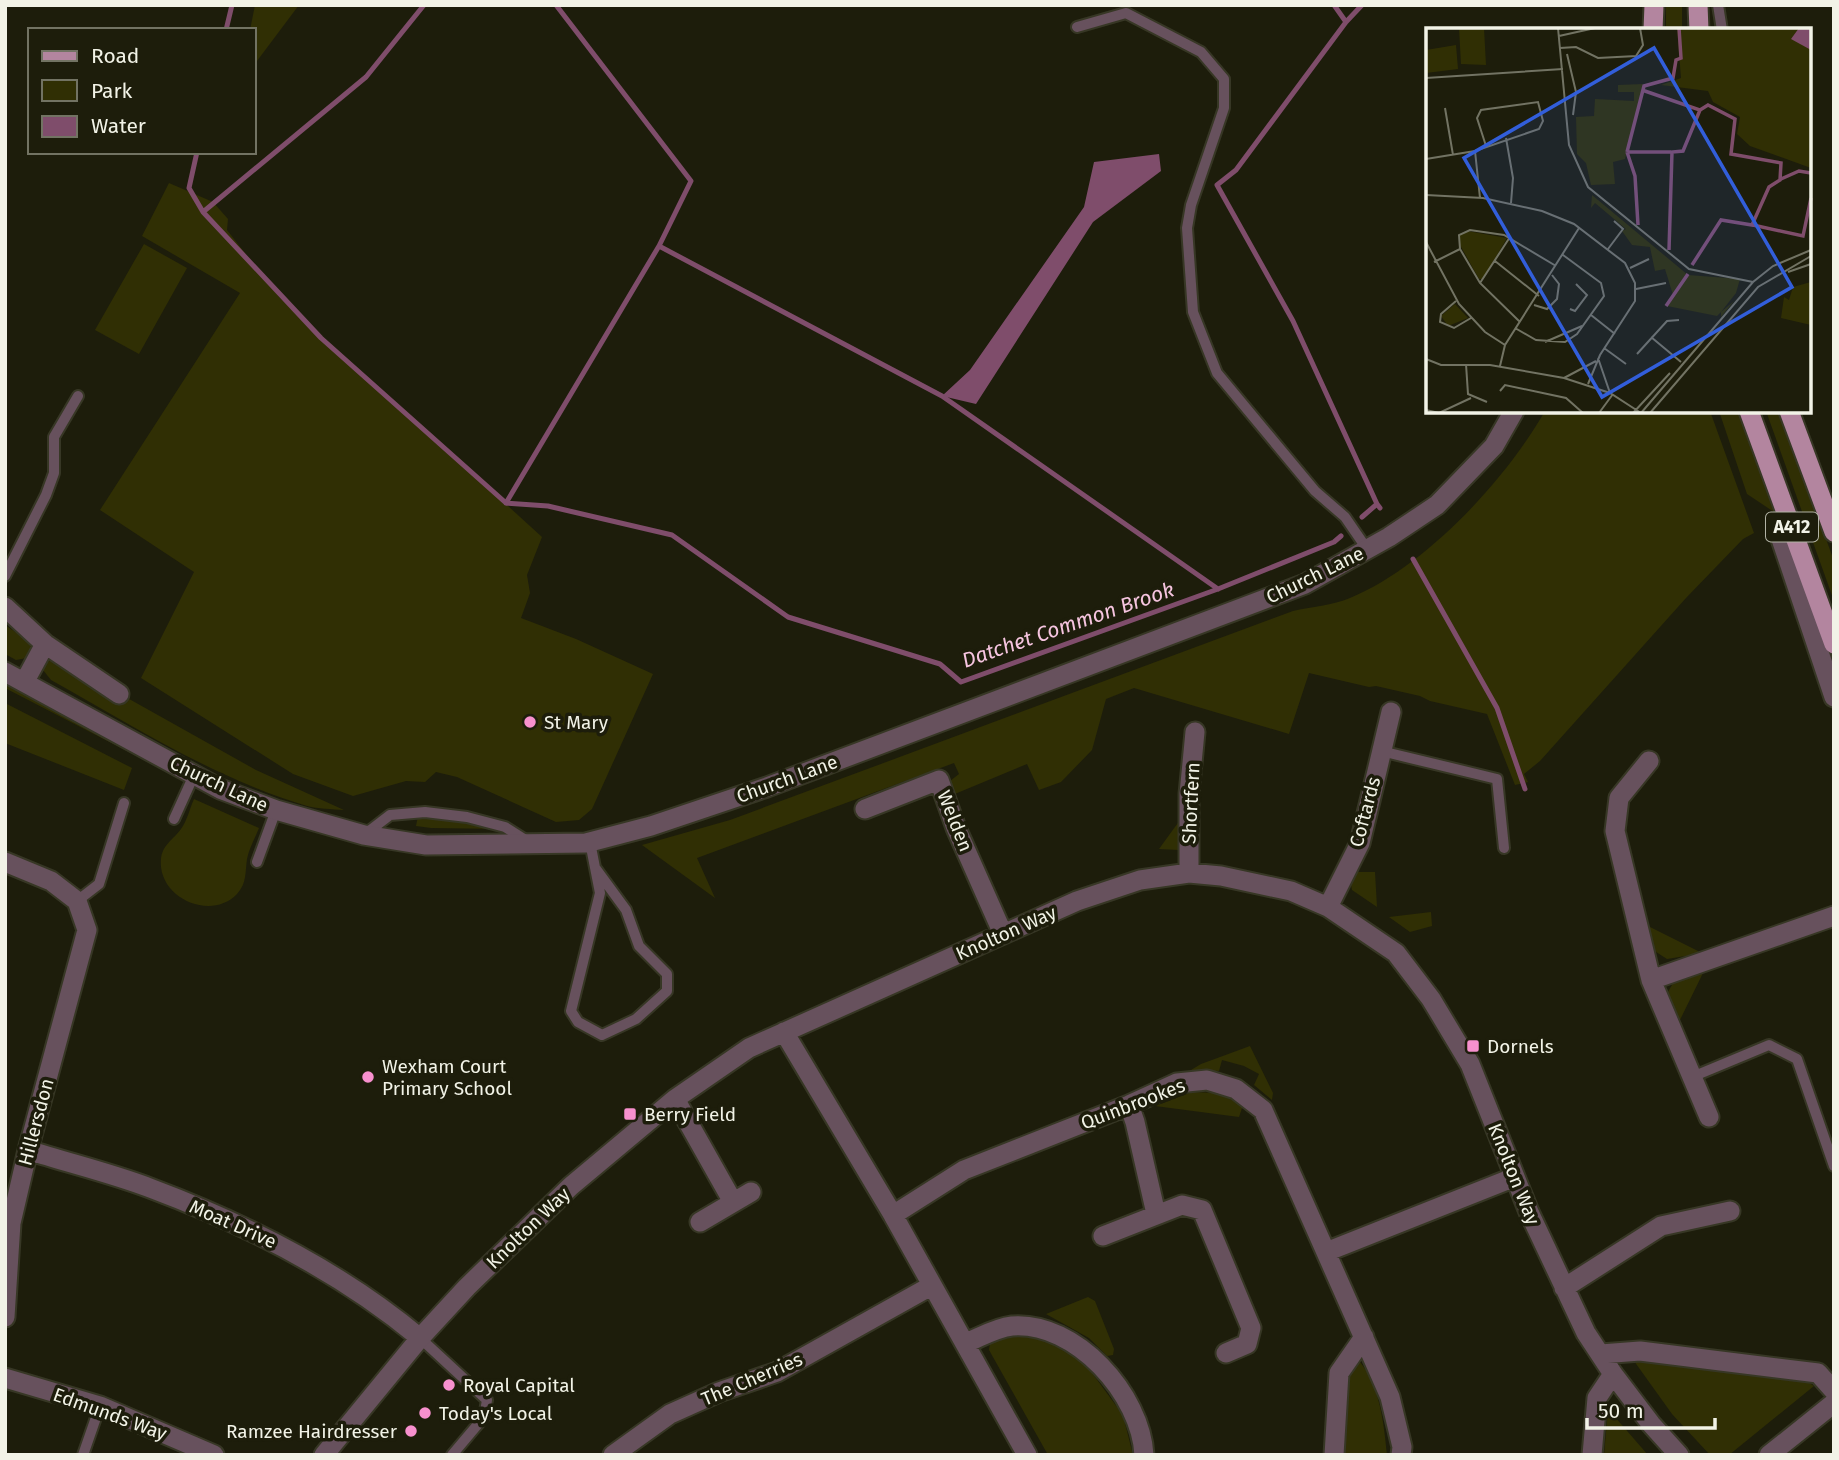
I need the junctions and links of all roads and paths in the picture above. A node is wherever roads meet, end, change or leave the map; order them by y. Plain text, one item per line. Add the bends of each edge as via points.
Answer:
1 (1654, 5) edge
2 (1698, 5) edge
3 (1718, 5) edge
4 (1077, 27) dead end
5 (1653, 28) edge
6 (1699, 28) edge
7 (1723, 28) edge
8 (78, 396) dead end
9 (1513, 413) edge
10 (1750, 413) edge
11 (1790, 413) edge
12 (1777, 527) dead end
13 (1834, 532) edge
14 (1367, 549) junction
15 (5, 576) edge
16 (5, 607) edge
17 (45, 644) junction
18 (1834, 644) edge
19 (5, 672) edge
20 (25, 681) junction
21 (119, 694) dead end
22 (1834, 697) edge
23 (1391, 712) dead end
24 (1195, 732) dead end
25 (1381, 751) junction
26 (1649, 761) dead end
27 (194, 775) junction
28 (124, 803) dead end
29 (865, 808) dead end
30 (276, 810) junction
31 (174, 819) dead end
32 (364, 835) junction
33 (590, 842) junction
34 (533, 844) junction
35 (1504, 848) dead end
36 (5, 862) edge
37 (257, 862) dead end
38 (596, 869) junction
39 (1189, 873) junction
40 (77, 901) junction
41 (1328, 907) junction
42 (1834, 916) edge
43 (1003, 934) junction
44 (1651, 980) junction
45 (785, 1032) junction
46 (1692, 1077) junction
47 (675, 1099) junction
48 (1129, 1105) junction
49 (1709, 1116) dead end
50 (28, 1150) junction
51 (1834, 1166) edge
52 (1515, 1177) junction
53 (1730, 1211) dead end
54 (1156, 1214) junction
55 (893, 1215) junction
56 (700, 1222) dead end
57 (1103, 1236) dead end
58 (1326, 1252) junction
59 (931, 1286) junction
60 (1564, 1288) junction
61 (7, 1296) edge
62 (5, 1317) edge
63 (1364, 1337) junction
64 (420, 1338) junction
65 (966, 1343) junction
66 (1226, 1353) dead end
67 (1601, 1354) junction
68 (1613, 1374) junction
69 (5, 1378) edge
70 (1834, 1391) edge
71 (1834, 1403) edge
72 (100, 1406) junction
73 (83, 1455) edge
74 (214, 1455) edge
75 (324, 1455) edge
76 (452, 1455) edge
77 (612, 1455) edge
78 (1027, 1455) edge
79 (1144, 1455) edge
80 (1334, 1455) edge
81 (1401, 1455) edge
82 (1592, 1455) edge
83 (1679, 1455) edge
84 (1769, 1455) edge

1 - 5 main road
2 - 6 main road
3 - 7 lane
4 - 14 lane via 1126,13 1201,52 1224,79 1224,107 1187,228 1193,312 1217,373 1315,491 1345,517
8 - 15 lane via 54,437 54,474 47,495
9 - 14 street, Church Lane via 1494,446 1437,505
10 - 18 main road, A412
11 - 13 main road, A412
12 - 22 street
14 - 33 street, Church Lane via 1305,584 1003,700 755,791
16 - 17 street
17 - 20 street
17 - 21 street
19 - 20 street, Church Lane
20 - 27 street, Church Lane
23 - 25 street, Coftards
24 - 39 street, Shortfern
25 - 35 lane via 1497,779
25 - 41 street, Coftards via 1360,843
26 - 44 street via 1619,798 1615,831
27 - 30 street, Church Lane
27 - 31 lane
28 - 40 lane via 99,884
29 - 43 street, Welden via 939,780
30 - 32 street, Church Lane
30 - 37 lane
32 - 34 street, Church Lane via 426,845
32 - 34 lane via 390,816 425,812 505,827
33 - 34 street, Church Lane
33 - 38 lane
36 - 40 street via 51,881
38 - 38 lane via 600,893 571,1011 578,1022 602,1035 636,1019 667,991 667,974 639,946 626,910
39 - 41 street, Knolton Way via 1291,891
39 - 43 street, Knolton Way via 1140,880 1077,901
40 - 50 street, Hillersdon via 87,930
41 - 52 street, Knolton Way via 1396,953 1431,999 1471,1064
42 - 44 street
43 - 45 street, Knolton Way
44 - 46 street
45 - 47 street, Knolton Way via 749,1048
45 - 55 street
46 - 49 street
46 - 51 lane via 1769,1045 1797,1059
47 - 56 street via 742,1197
47 - 64 street, Knolton Way via 571,1186
48 - 54 street
48 - 55 street, Quinbrookes via 964,1170
48 - 58 street, Quinbrookes via 1177,1083 1207,1080 1236,1089 1263,1110
50 - 61 street, Hillersdon via 11,1223
50 - 64 street, Moat Drive via 150,1188 284,1246
52 - 58 street
52 - 60 street, Knolton Way
53 - 60 street via 1661,1226
54 - 57 street
54 - 66 street via 1182,1205 1202,1210 1251,1328 1247,1344
55 - 59 street
58 - 63 street, Quinbrookes
59 - 65 street
59 - 77 street, The Cherries via 776,1372 670,1414
60 - 67 street, Knolton Way
61 - 62 street, Hillersdon
63 - 80 street via 1339,1373
63 - 81 street, Quinbrookes via 1390,1397
64 - 75 street, Knolton Way
64 - 76 lane via 487,1400 484,1417
65 - 78 street
65 - 79 street via 1014,1326 1042,1329 1085,1350 1122,1391 1143,1440
67 - 68 street, Knolton Way
67 - 70 street via 1640,1351 1818,1373
68 - 82 street via 1597,1398
68 - 83 street, Knolton Way
69 - 72 street, Edmunds Way
71 - 84 street
72 - 73 lane
72 - 74 street, Edmunds Way

